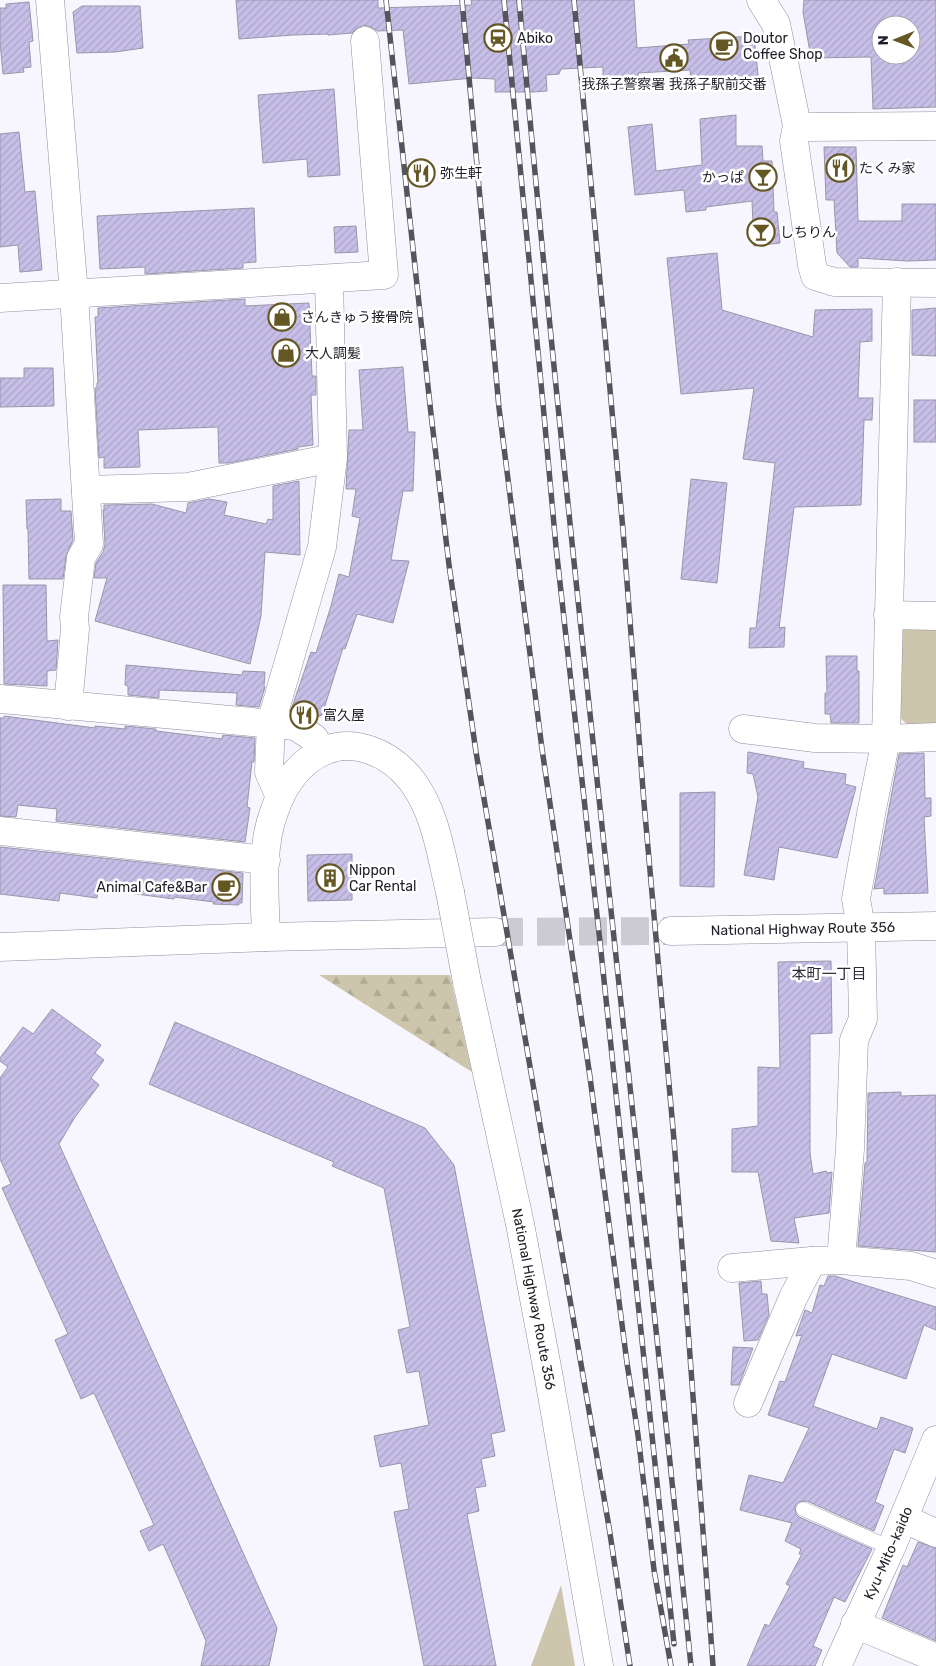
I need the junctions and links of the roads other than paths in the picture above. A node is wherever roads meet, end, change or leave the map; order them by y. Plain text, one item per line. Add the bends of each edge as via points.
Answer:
1 (50, 0) edge
2 (761, 0) edge
3 (364, 41) dead end
4 (936, 126) edge
5 (798, 130) junction
6 (329, 279) junction
7 (897, 282) junction
8 (936, 283) edge
9 (74, 294) junction
10 (0, 298) edge
11 (333, 458) junction
12 (86, 490) junction
13 (888, 616) junction
14 (936, 616) edge
15 (0, 699) edge
16 (68, 706) junction
17 (271, 723) junction
18 (743, 729) dead end
19 (936, 737) edge
20 (886, 739) junction
21 (322, 752) junction
22 (280, 797) junction
23 (0, 832) edge
24 (266, 860) junction
25 (936, 926) edge
26 (861, 927) junction
27 (671, 931) tunnel mouth
28 (495, 932) tunnel mouth
29 (266, 937) junction
30 (0, 947) edge
31 (841, 1260) junction
32 (812, 1261) junction
33 (732, 1268) dead end
34 (936, 1274) edge
35 (748, 1403) dead end
36 (936, 1440) edge
37 (803, 1509) dead end
38 (904, 1519) junction
39 (936, 1533) edge
40 (891, 1548) junction
41 (856, 1624) junction
42 (936, 1658) edge
43 (599, 1666) edge
44 (837, 1666) edge

1 - 9 main road
2 - 5 main road via 776,24
3 - 6 main road via 384,275
4 - 5 main road via 805,127
5 - 7 main road via 794,141 815,276 834,282
6 - 9 main road
6 - 11 main road
7 - 8 main road
7 - 13 main road
9 - 10 main road
9 - 12 main road
11 - 12 main road via 188,487
11 - 17 main road via 322,548
12 - 16 main road via 89,544 81,558
13 - 14 main road
13 - 20 main road
15 - 16 main road
16 - 17 main road
17 - 21 main road via 295,726 314,738
17 - 22 main road via 270,772
18 - 20 main road via 814,738
19 - 20 main road
20 - 26 main road via 856,899
21 - 22 main road, National Highway Route 356 via 301,766
21 - 43 main road, National Highway Route 356, bridge via 340,746 360,746 389,758 413,782 436,834 520,1224
22 - 24 main road, National Highway Route 356 via 269,828
23 - 24 main road
24 - 29 main road, National Highway Route 356
25 - 26 main road, National Highway Route 356
26 - 27 main road, National Highway Route 356
26 - 31 main road via 863,1018 854,1040
28 - 29 main road
29 - 30 main road
31 - 32 main road
31 - 34 main road via 911,1266
32 - 33 main road
32 - 35 main road via 792,1298
36 - 38 main road, Kyu-Mito-kaido
37 - 40 lane
38 - 39 main road
38 - 40 main road, Kyu-Mito-kaido
40 - 41 main road, Kyu-Mito-kaido
41 - 42 main road
41 - 44 main road, Kyu-Mito-kaido

